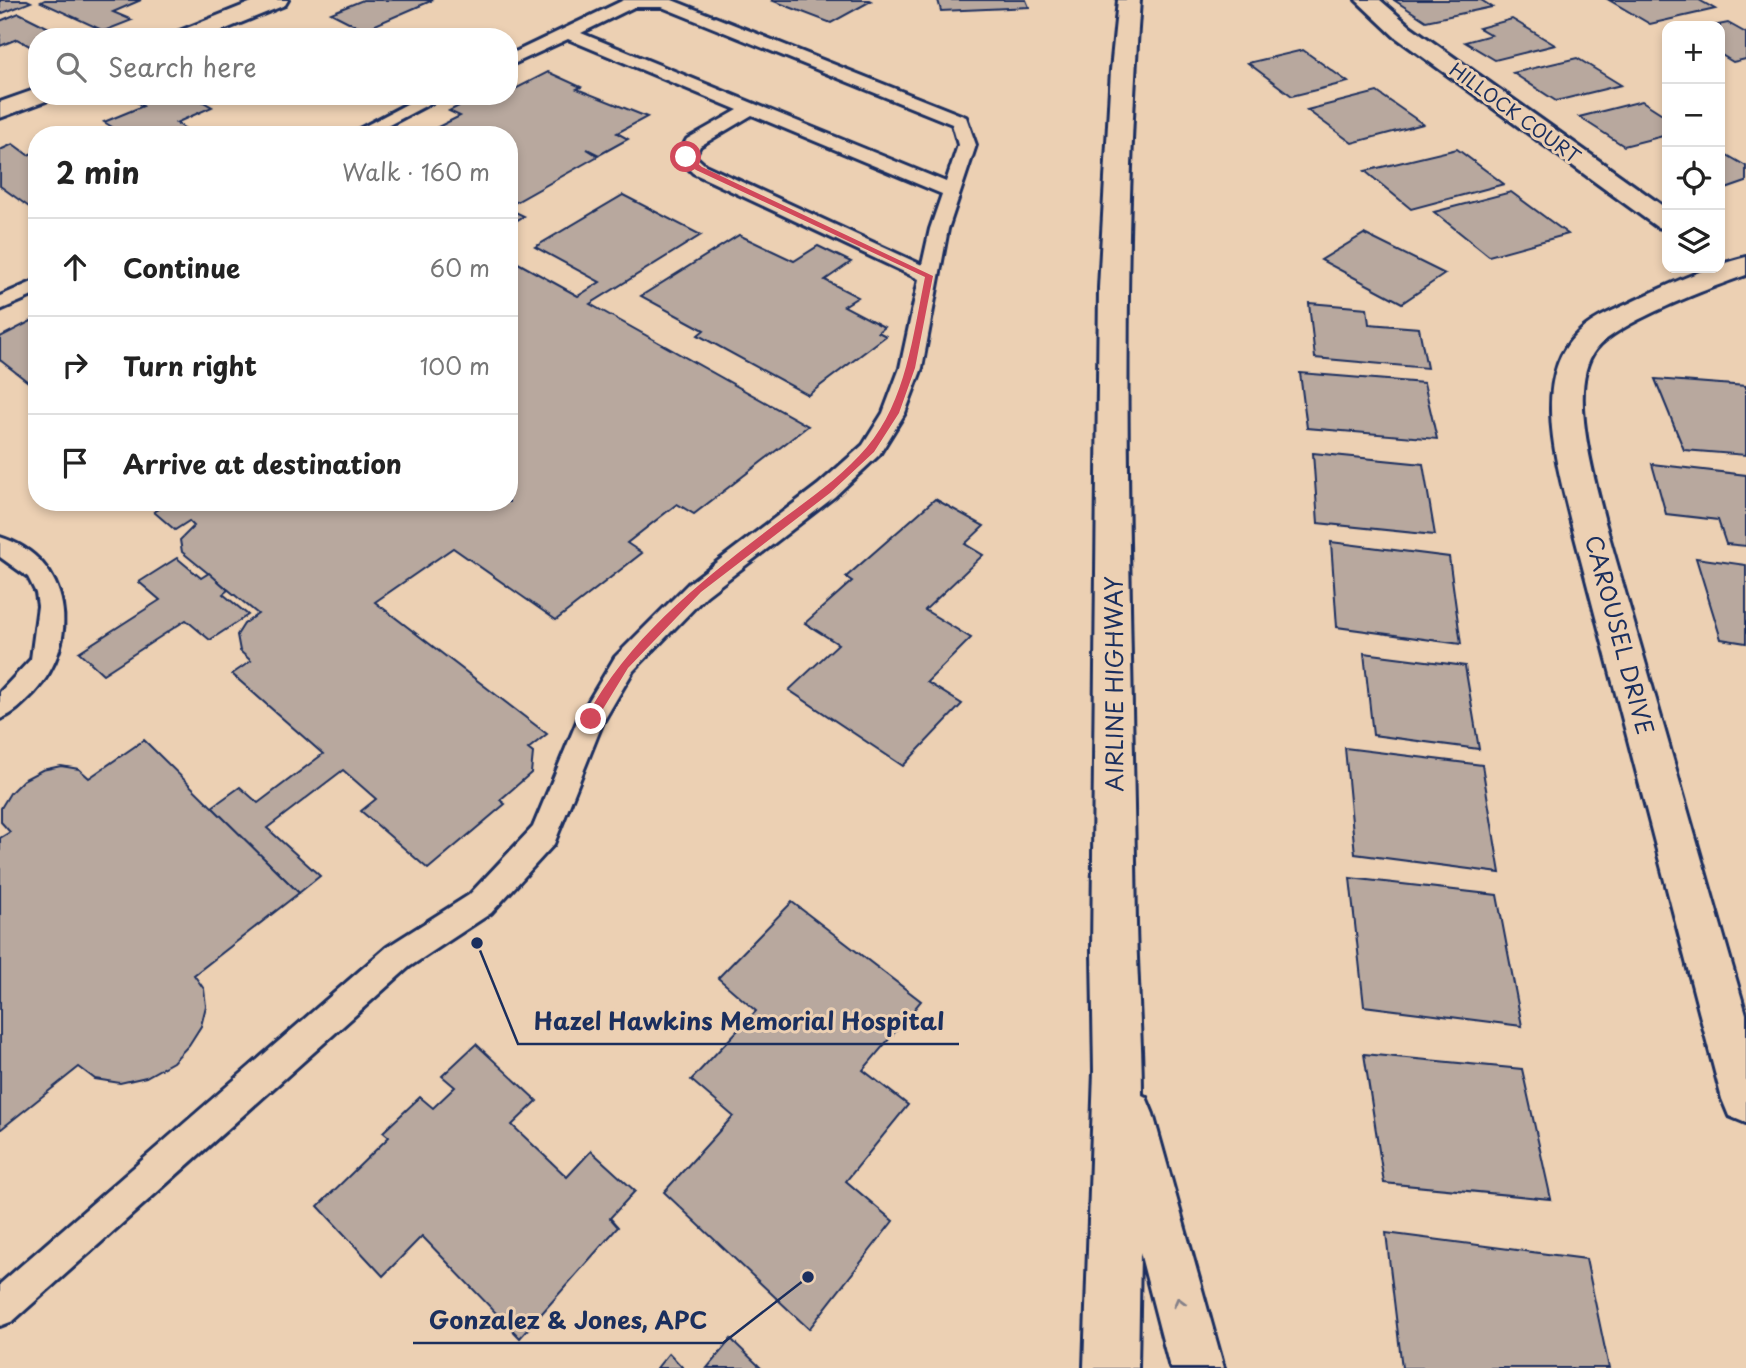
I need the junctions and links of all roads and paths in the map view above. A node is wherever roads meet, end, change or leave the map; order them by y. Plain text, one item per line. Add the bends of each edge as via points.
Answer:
1 (277, 0) edge
2 (1129, 0) edge
3 (1367, 0) edge
4 (635, 1) edge
5 (207, 28) edge
6 (568, 33) junction
7 (518, 57) edge
8 (28, 100) edge
9 (418, 105) edge
10 (751, 109) junction
11 (0, 111) edge
12 (374, 126) edge
13 (951, 191) junction
14 (1662, 217) edge
15 (1737, 267) edge
16 (929, 276) junction
17 (28, 290) edge
18 (0, 304) edge
19 (0, 546) edge
20 (0, 708) edge
21 (1118, 1071) junction
22 (1746, 1099) edge
23 (0, 1308) edge
24 (1112, 1355) edge
25 (1197, 1368) edge

1 - 5 main road
2 - 21 main road, AIRLINE HIGHWAY via 1114,288
3 - 14 main road, HILLOCK COURT via 1402,31
4 - 6 lane
4 - 13 lane via 664,2 960,121 967,145
6 - 7 lane
6 - 10 lane
8 - 11 main road
9 - 12 lane
10 - 13 lane
10 - 16 lane via 693,143 686,157 699,169
13 - 16 lane
15 - 22 main road, CAROUSEL DRIVE via 1595,334 1580,349 1572,368 1568,411 1588,522
16 - 23 lane via 911,368 894,413 871,450 826,491 697,590 624,664 591,719 544,835 480,904 398,957
17 - 18 lane
19 - 20 lane via 33,565 48,589 53,617 42,663
21 - 24 main road, AIRLINE HIGHWAY
25 -> 21 main road

